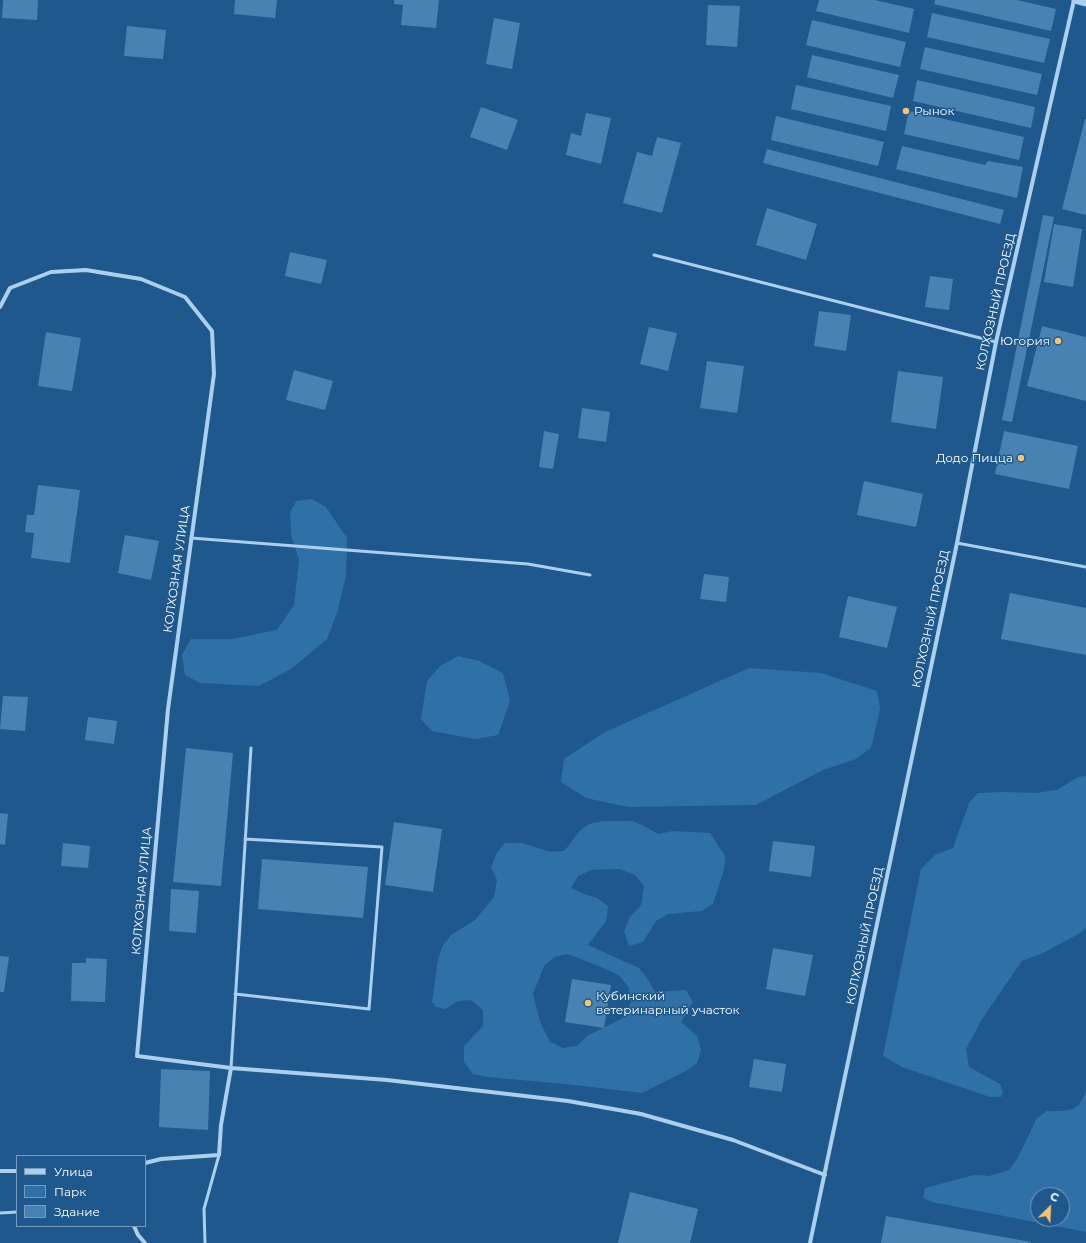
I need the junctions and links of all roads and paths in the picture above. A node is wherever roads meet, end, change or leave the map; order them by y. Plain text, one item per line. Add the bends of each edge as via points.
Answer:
1 (1075, 0) edge
2 (1086, 3) edge
3 (654, 255) dead end
4 (0, 307) edge
5 (996, 342) junction
6 (192, 538) junction
7 (957, 543) junction
8 (1086, 568) edge
9 (590, 575) dead end
10 (251, 748) dead end
11 (245, 839) junction
12 (235, 994) junction
13 (231, 1068) junction
14 (219, 1155) junction
15 (146, 1163) edge
16 (16, 1171) edge
17 (0, 1172) edge
18 (825, 1175) junction
19 (0, 1212) edge
20 (16, 1212) edge
21 (134, 1227) edge
22 (144, 1243) edge
23 (205, 1243) edge
24 (810, 1243) edge

1 - 2 street
1 - 5 street, КОЛХОЗНЫЙ ПРОЕЗД
3 - 5 lane
4 - 6 street, КОЛХОЗНАЯ УЛИЦА via 10,288 51,272 86,270 142,279 186,297 212,331 214,374
5 - 7 street, КОЛХОЗНЫЙ ПРОЕЗД
6 - 9 lane via 528,564
6 - 13 street, КОЛХОЗНАЯ УЛИЦА via 168,709 137,1056
7 - 8 lane
7 - 18 street, КОЛХОЗНЫЙ ПРОЕЗД
10 - 11 lane
11 - 12 lane
11 - 12 lane via 382,847 369,1009
12 - 13 lane
13 - 14 street via 221,1125
13 - 18 street via 386,1080 568,1101 641,1114 733,1140
14 - 15 street via 161,1159
14 - 23 lane via 204,1208
16 - 17 street
18 - 24 street, КОЛХОЗНЫЙ ПРОЕЗД
19 - 20 lane
21 - 22 street

